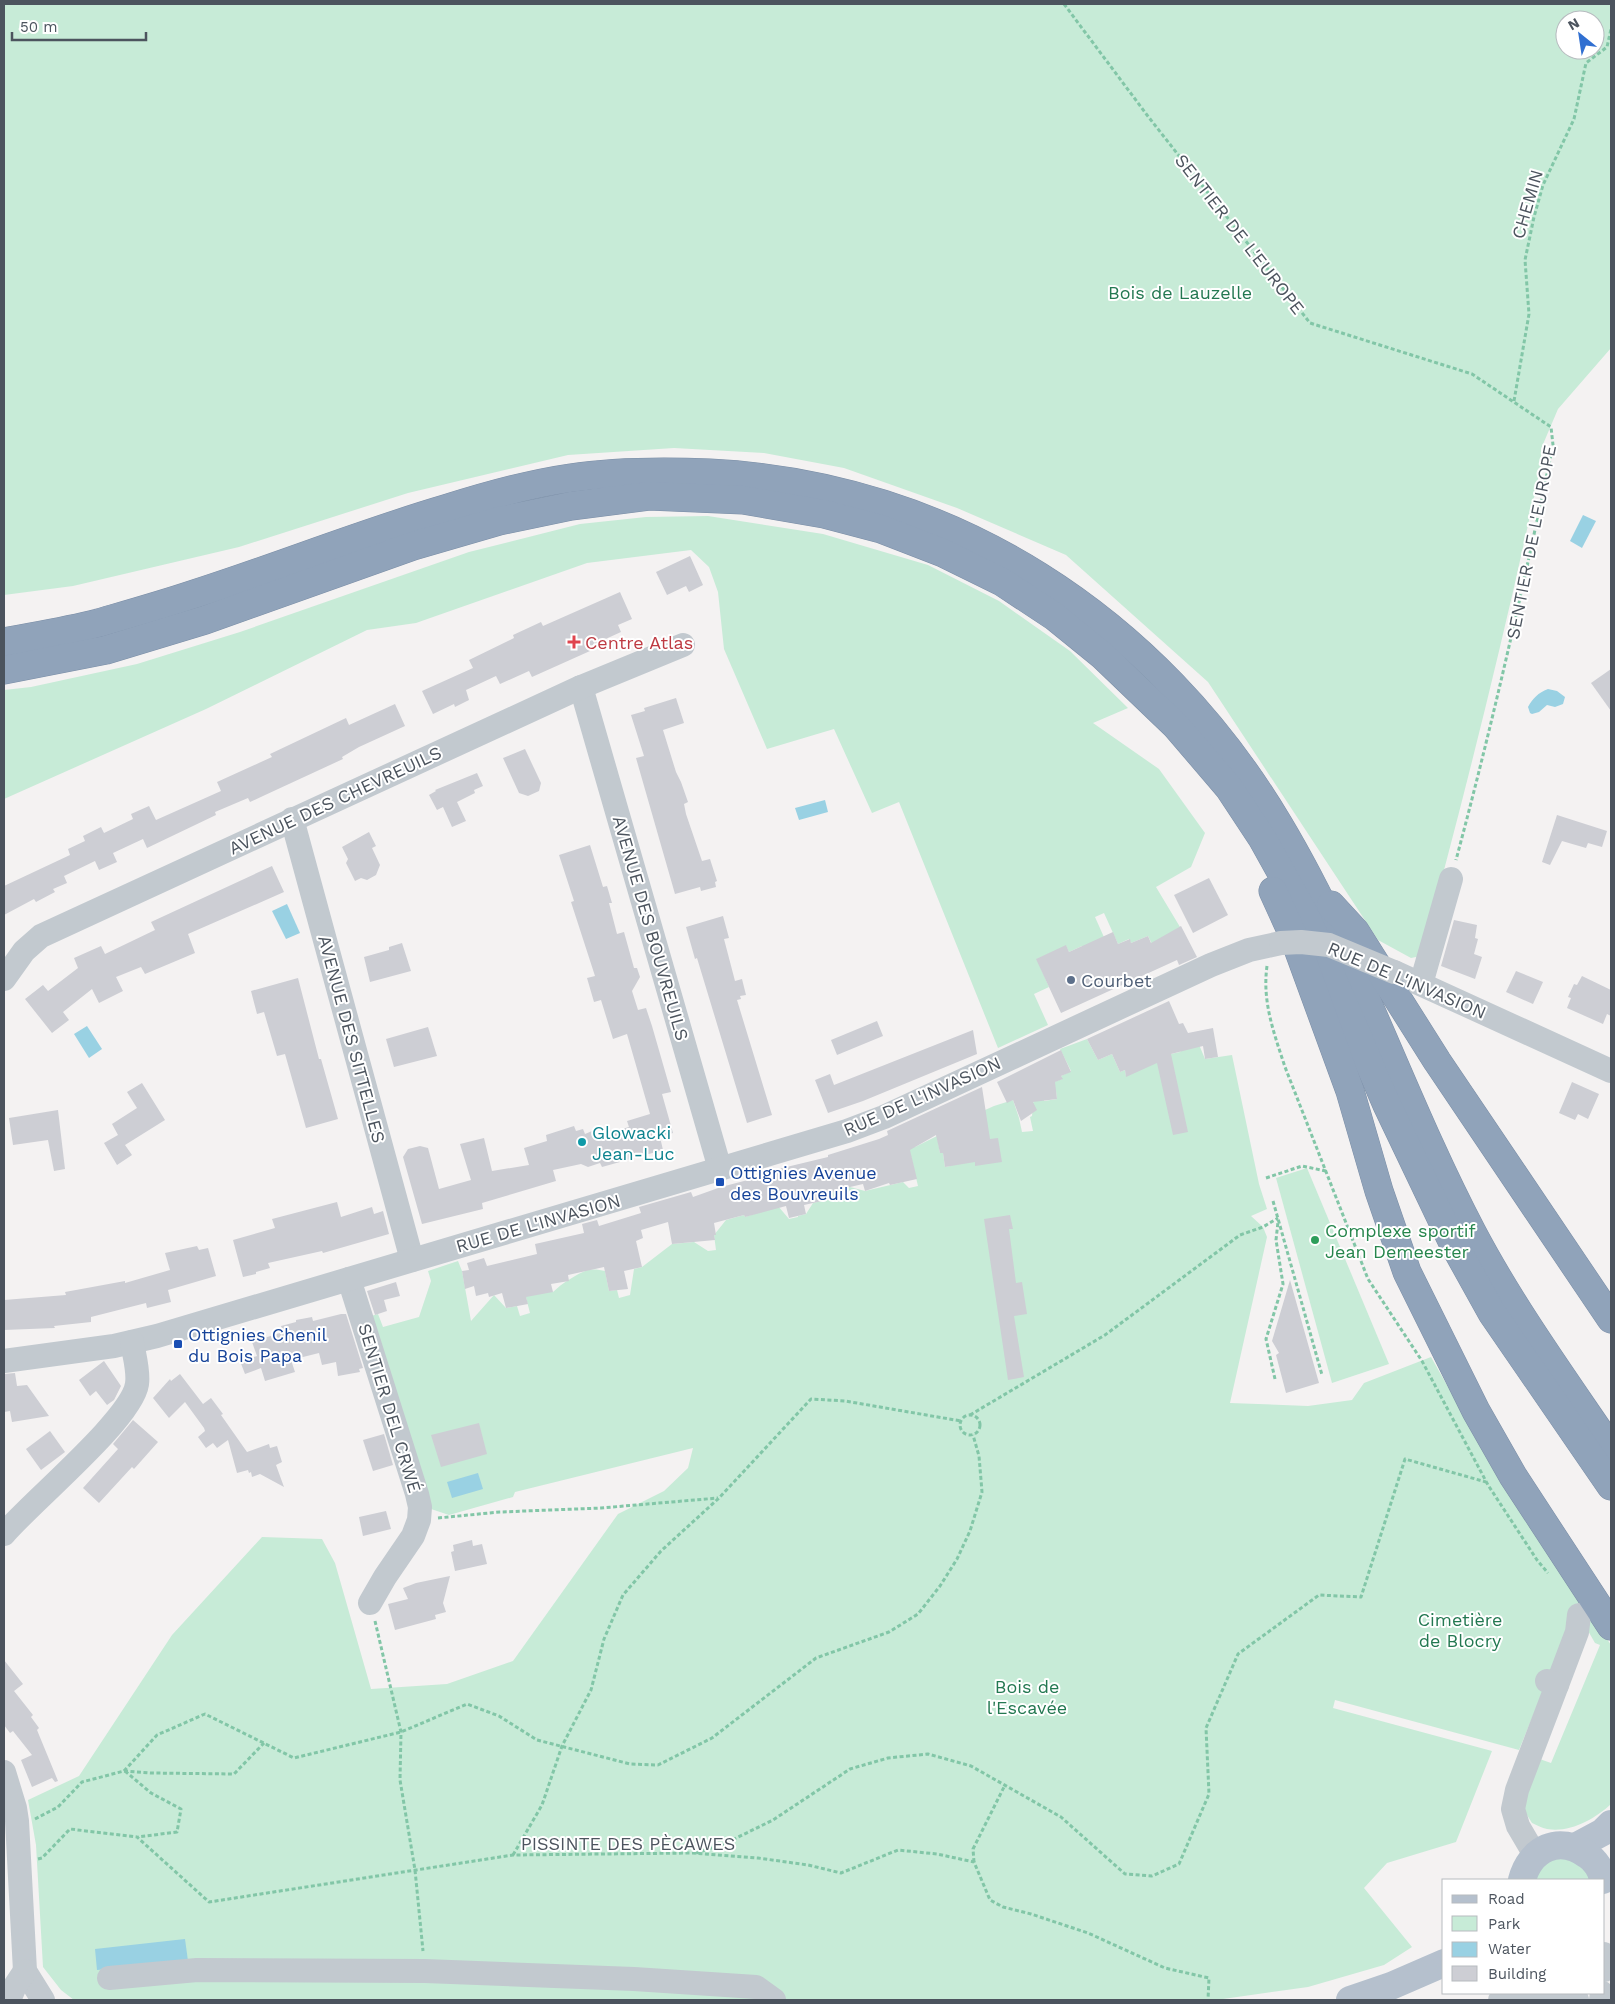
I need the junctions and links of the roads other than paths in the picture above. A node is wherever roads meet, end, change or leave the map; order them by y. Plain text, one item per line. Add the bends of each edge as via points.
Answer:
1 (4, 642) edge
2 (683, 645) dead end
3 (4, 670) edge
4 (581, 688) junction
5 (1176, 726) junction
6 (292, 819) junction
7 (1451, 879) road end
8 (1312, 884) junction
9 (4, 980) edge
10 (1421, 984) junction
11 (1611, 1071) edge
12 (720, 1169) junction
13 (412, 1260) junction
14 (349, 1279) junction
15 (1611, 1319) edge
16 (132, 1342) junction
17 (4, 1361) edge
18 (1611, 1449) edge
19 (1611, 1486) edge
20 (4, 1534) edge
21 (370, 1603) road end
22 (1579, 1615) dead end
23 (1611, 1626) edge
24 (4, 1772) edge
25 (1611, 1824) edge
26 (1575, 1847) junction
27 (1535, 1854) junction
28 (1605, 1872) edge
29 (1522, 1879) edge
30 (1442, 1964) edge
31 (24, 1971) junction
32 (109, 1978) dead end
33 (9, 2000) edge
34 (43, 2000) edge
35 (774, 2000) edge
36 (1350, 2000) edge
37 (1500, 2000) edge
38 (1577, 2000) edge

1 - 8 highway via 95,624 192,595 397,523 492,495 570,478 649,471 740,475 824,487 891,505 955,530 1012,559 1119,633 1216,731 1250,778
2 - 4 street, AVENUE DES CHEVREUILS
3 - 5 highway via 106,650 205,620 413,546 499,521 571,506 650,496 744,500 824,514 881,529 943,553 1002,582 1055,617 1103,656
4 - 6 street, AVENUE DES CHEVREUILS
4 - 12 street, AVENUE DES BOUVREUILS
5 - 19 highway via 1229,788 1262,838 1308,919 1387,1105 1452,1240 1492,1313
5 - 23 highway via 1232,812 1293,935 1350,1092 1378,1191 1407,1272 1430,1321 1512,1476
6 - 9 street, AVENUE DES CHEVREUILS via 41,936 24,951
6 - 13 street, AVENUE DES SITTELLES
7 - 10 street
8 - 15 highway via 1355,931
8 - 18 highway via 1473,1234 1511,1301
10 - 11 street, RUE DE L'INVASION
10 - 12 street, RUE DE L'INVASION, bridge via 1329,945 1301,942 1249,950 884,1117
12 - 13 street, RUE DE L'INVASION
13 - 14 street, RUE DE L'INVASION
14 - 16 street, RUE DE L'INVASION
14 - 21 street, SENTIER DEL CRWÉ via 420,1506 413,1536
16 - 17 street, RUE DE L'INVASION
16 - 20 street via 137,1383 126,1406 96,1442
22 - 27 street via 1577,1632 1552,1683 1513,1809 1518,1826
24 - 31 street via 15,1808
25 - 26 main road
26 - 27 main road via 1561,1845
26 - 28 main road
27 - 29 main road via 1525,1868
30 - 36 main road
31 - 33 street
31 - 34 street
32 - 35 street via 197,1970 425,1971 756,1987
37 - 38 street

